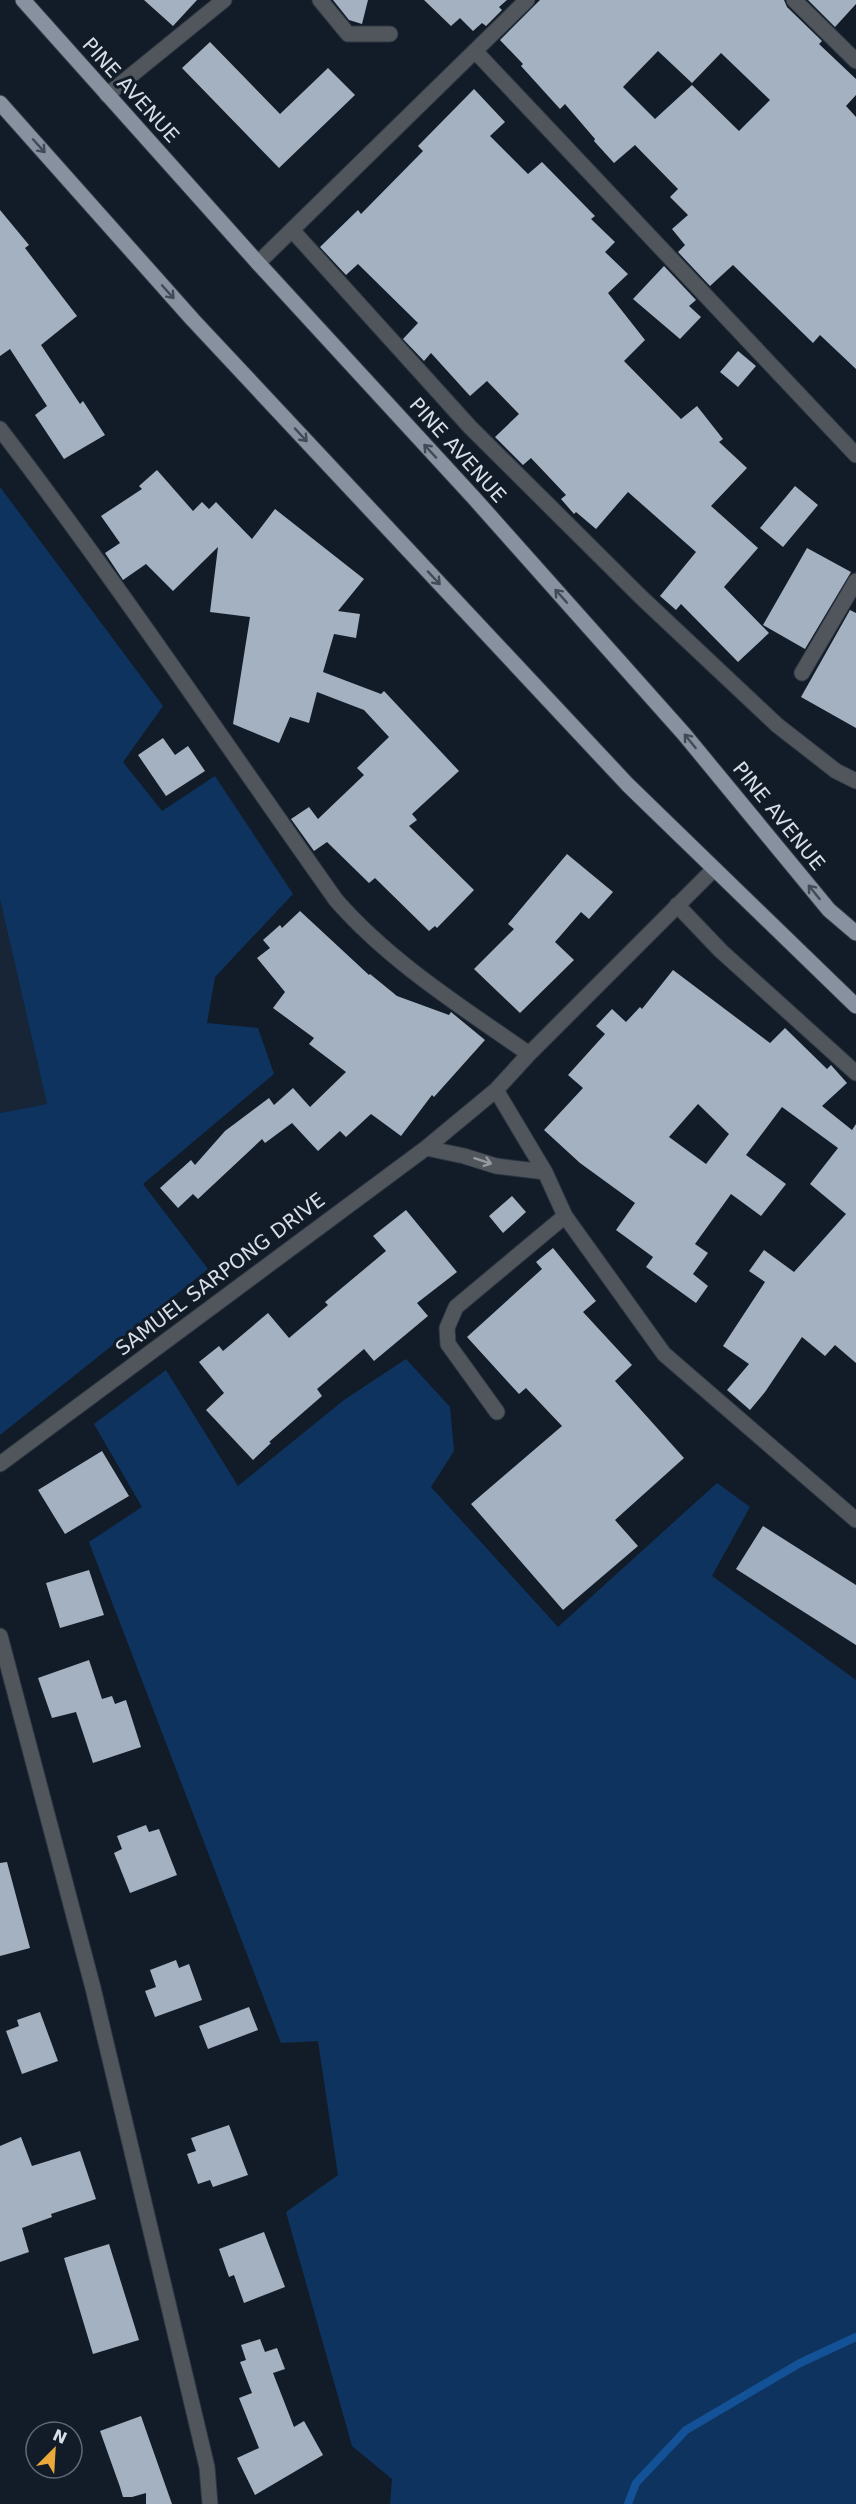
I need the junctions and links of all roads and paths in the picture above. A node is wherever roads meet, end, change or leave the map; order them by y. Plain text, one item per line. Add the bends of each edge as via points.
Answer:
1 (23, 0) edge
2 (224, 0) edge
3 (320, 0) edge
4 (527, 0) edge
5 (794, 0) edge
6 (390, 34) dead end
7 (475, 51) junction
8 (856, 61) edge
9 (107, 95) junction
10 (0, 103) edge
11 (292, 230) junction
12 (258, 263) junction
13 (0, 429) edge
14 (856, 455) edge
15 (856, 581) edge
16 (802, 673) dead end
17 (856, 781) edge
18 (714, 869) junction
19 (677, 905) junction
20 (856, 933) edge
21 (856, 1006) edge
22 (529, 1054) junction
23 (856, 1073) edge
24 (496, 1090) junction
25 (426, 1148) junction
26 (545, 1172) junction
27 (565, 1216) junction
28 (497, 1412) dead end
29 (0, 1464) edge
30 (856, 1520) edge
31 (0, 1636) edge
32 (210, 2504) edge

1 - 9 main road, PINE AVENUE
2 - 9 street
3 - 6 street via 348,34
4 - 7 street
5 - 8 street
7 - 11 street
7 - 14 street
9 - 12 main road, PINE AVENUE
10 -> 18 main road via 209,338 628,785
11 - 12 street
11 - 17 street via 470,427 642,598 777,725 836,771
20 -> 12 main road, PINE AVENUE via 829,910 684,734
13 - 22 street via 138,615 336,900 362,930 394,957
15 - 16 street
18 - 19 street, SAMUEL SARPONG DRIVE
18 - 21 main road
19 - 22 street, SAMUEL SARPONG DRIVE
19 - 23 street via 721,951
22 - 24 street, SAMUEL SARPONG DRIVE
24 - 25 street, SAMUEL SARPONG DRIVE
24 - 26 street
25 -> 26 street via 496,1166
25 - 29 street, SAMUEL SARPONG DRIVE
26 - 27 street
27 - 28 street via 456,1307 447,1328 448,1344
27 - 30 street via 664,1354
31 - 32 street via 93,1988 207,2467

